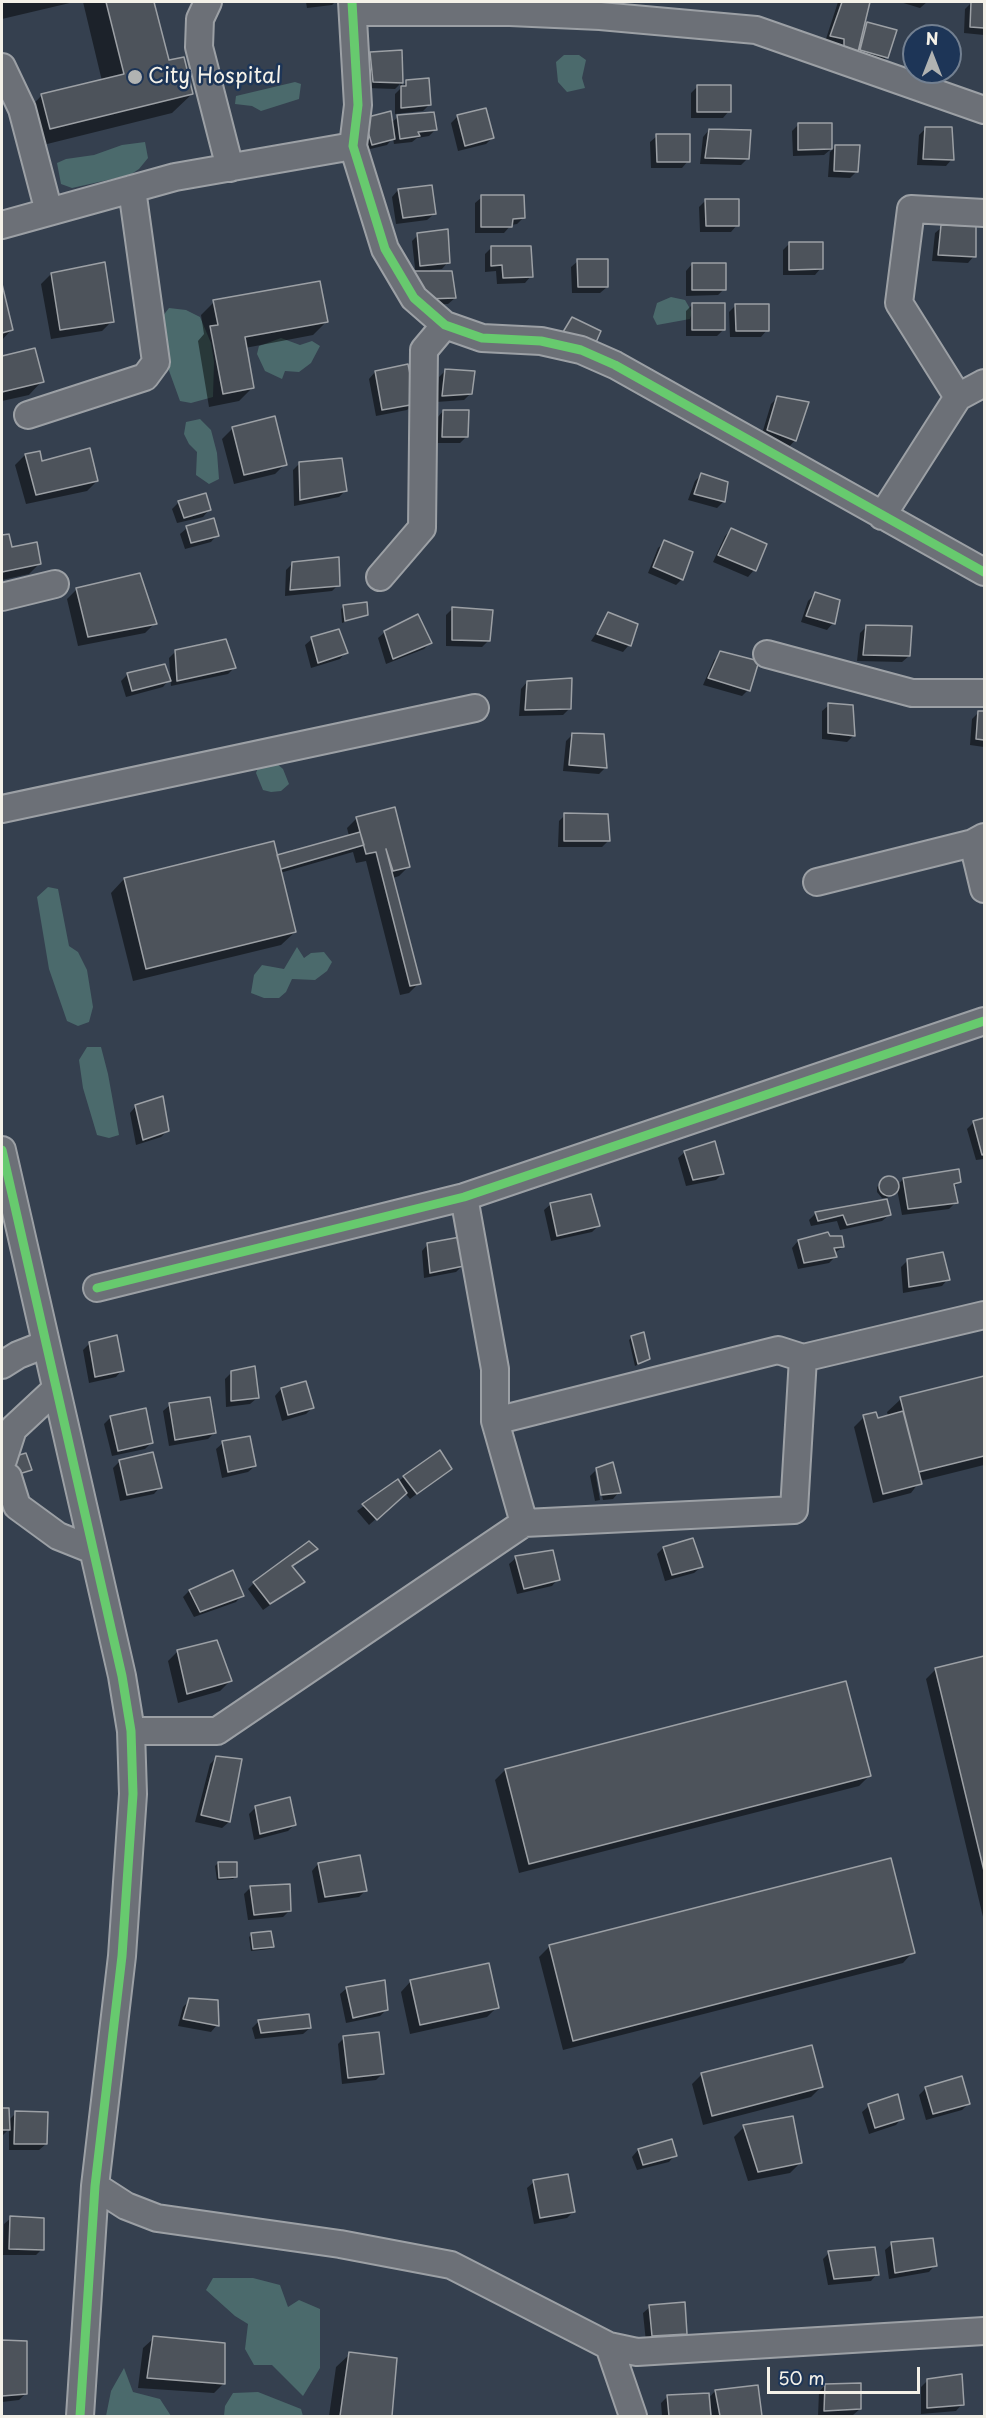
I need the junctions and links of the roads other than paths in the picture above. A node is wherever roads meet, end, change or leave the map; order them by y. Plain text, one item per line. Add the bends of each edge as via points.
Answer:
1 (208, 2) edge
2 (353, 7) edge
3 (511, 7) edge
4 (2, 67) edge
5 (984, 110) edge
6 (353, 146) junction
7 (230, 168) junction
8 (132, 189) junction
9 (49, 212) junction
10 (984, 213) edge
11 (2, 225) edge
12 (445, 325) junction
13 (984, 383) edge
14 (958, 397) junction
15 (28, 415) dead end
16 (882, 516) junction
17 (984, 572) edge
18 (380, 577) dead end
19 (55, 585) dead end
20 (2, 597) edge
21 (767, 654) dead end
22 (984, 693) edge
23 (475, 708) dead end
24 (2, 809) edge
25 (979, 840) edge
26 (817, 882) dead end
27 (984, 889) edge
28 (984, 1021) edge
29 (2, 1150) edge
30 (464, 1197) junction
31 (97, 1288) dead end
32 (984, 1315) edge
33 (46, 1344) junction
34 (803, 1358) junction
35 (2, 1365) edge
36 (56, 1389) junction
37 (495, 1421) junction
38 (5, 1469) edge
39 (524, 1523) junction
40 (93, 1550) junction
41 (131, 1731) junction
42 (95, 2186) junction
43 (984, 2331) edge
44 (609, 2346) junction
45 (80, 2416) edge
46 (633, 2416) edge

1 - 7 street via 200,19 199,46
2 - 3 street
2 - 6 street via 358,105
3 - 5 street via 756,30
4 - 9 street via 22,109
6 - 7 street
6 - 12 street via 385,249 414,298
7 - 8 street
8 - 9 street
8 - 15 street via 156,362 145,377
9 - 11 street
10 - 14 street via 911,209 898,303
12 - 16 street via 482,338 541,341 581,350 615,364
12 - 18 street via 424,350 422,528
13 - 14 street
14 - 16 street
16 - 17 street
19 - 20 street
21 - 22 street via 912,693
23 - 24 street
25 - 26 street
25 - 27 street
28 - 30 street
29 - 33 street
30 - 31 street
30 - 37 street via 495,1369
32 - 34 street
33 - 35 street
33 - 36 street
34 - 37 street via 778,1350
34 - 39 street via 794,1510
36 - 38 street via 13,1429
36 - 40 street
37 - 39 street
38 - 40 street via 17,1506 58,1536
39 - 41 street via 217,1731
40 - 41 street
41 - 42 street via 133,1794 122,1956
42 - 44 street via 126,2206 157,2218 340,2244 451,2265
42 - 45 street
43 - 44 street via 637,2352
44 - 46 street

